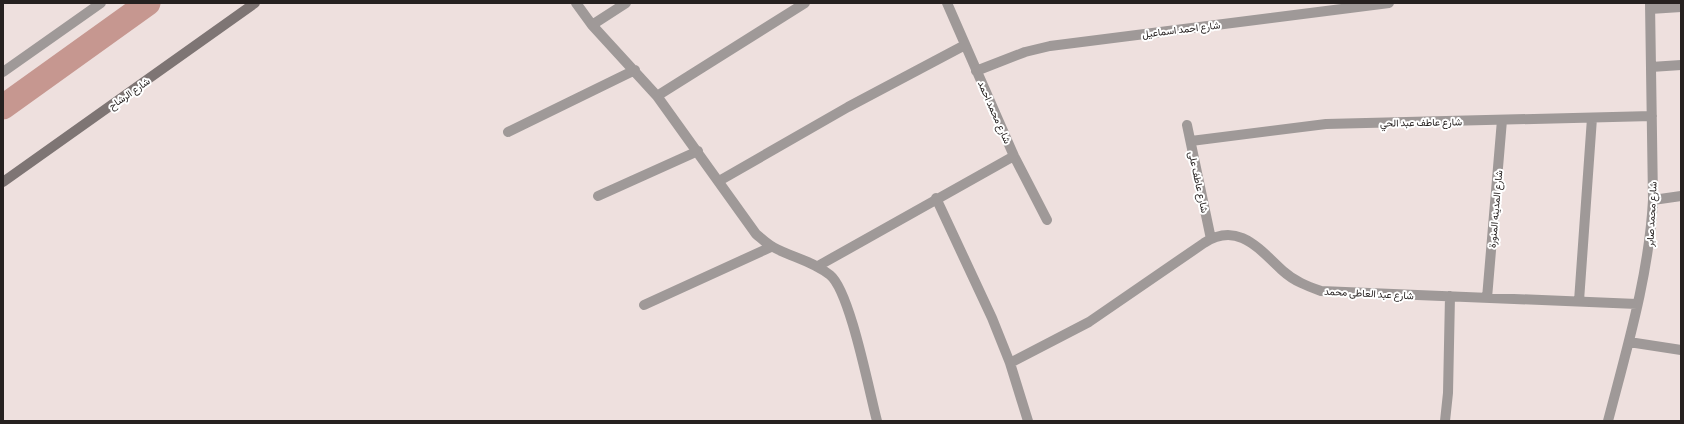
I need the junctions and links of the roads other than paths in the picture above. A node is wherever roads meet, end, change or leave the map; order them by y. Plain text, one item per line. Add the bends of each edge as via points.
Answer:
1 (101, 3) edge
2 (255, 3) edge
3 (576, 3) edge
4 (626, 3) edge
5 (805, 3) edge
6 (947, 3) edge
7 (1389, 3) edge
8 (1351, 5) edge
9 (1650, 6) edge
10 (1681, 7) edge
11 (592, 24) junction
12 (964, 44) junction
13 (1681, 65) edge
14 (1651, 67) junction
15 (635, 70) junction
16 (976, 71) junction
17 (3, 72) edge
18 (657, 96) junction
19 (1652, 116) junction
20 (1592, 118) junction
21 (1502, 120) junction
22 (1187, 125) dead end
23 (508, 132) dead end
24 (1191, 141) junction
25 (698, 151) junction
26 (1014, 156) junction
27 (719, 181) junction
28 (3, 182) edge
29 (598, 196) dead end
30 (1681, 196) edge
31 (936, 198) junction
32 (1653, 200) junction
33 (1047, 220) dead end
34 (1211, 239) junction
35 (771, 247) junction
36 (818, 266) junction
37 (1450, 296) junction
38 (1487, 298) junction
39 (1579, 301) junction
40 (1637, 304) junction
41 (644, 305) dead end
42 (1629, 342) junction
43 (1681, 350) edge
44 (1010, 363) junction
45 (877, 421) edge
46 (1028, 421) edge
47 (1445, 421) edge
48 (1608, 421) edge

1 - 17 street
2 - 28 street, شارع الرشاح
3 - 11 street
4 - 11 street
5 - 18 street
6 - 12 street, شارع محمد احمد
7 - 8 street, شارع احمد اسماعيل
8 - 16 street, شارع احمد اسماعيل via 1050,46 1018,54
9 - 10 street
9 - 14 street, شارع محمد صابر
11 - 15 street
12 - 16 street, شارع محمد احمد
12 - 27 street
13 - 14 street
14 - 19 street, شارع محمد صابر
15 - 18 street
15 - 23 street
16 - 26 street, شارع محمد احمد
18 - 25 street
19 - 20 street, شارع عاطف عبد الحي
19 - 32 street, شارع محمد صابر
20 - 21 street, شارع عاطف عبد الحي
20 - 39 street
21 - 24 street, شارع عاطف عبد الحي via 1326,124
21 - 38 street, شارع المدينه المنورة
22 - 24 street, شارع عاطف على
24 - 34 street, شارع عاطف على
25 - 27 street
25 - 29 street
26 - 31 street
26 - 33 street, شارع محمد احمد
27 - 35 street via 756,234
30 - 32 street
31 - 36 street
31 - 44 street
32 - 40 street, شارع محمد صابر via 1648,256
34 - 37 street, شارع عبد العاطى محمد via 1220,235 1243,238 1258,247 1300,283 1321,291
34 - 44 street, شارع عبد العاطى محمد via 1089,322
35 - 36 street
35 - 41 street
36 - 45 street via 831,276 844,294
37 - 38 street, شارع عبد العاطى محمد
37 - 47 street
38 - 39 street, شارع عبد العاطى محمد
39 - 40 street, شارع عبد العاطى محمد
40 - 42 street, شارع محمد صابر
42 - 43 street
42 - 48 street, شارع محمد صابر
44 - 46 street

